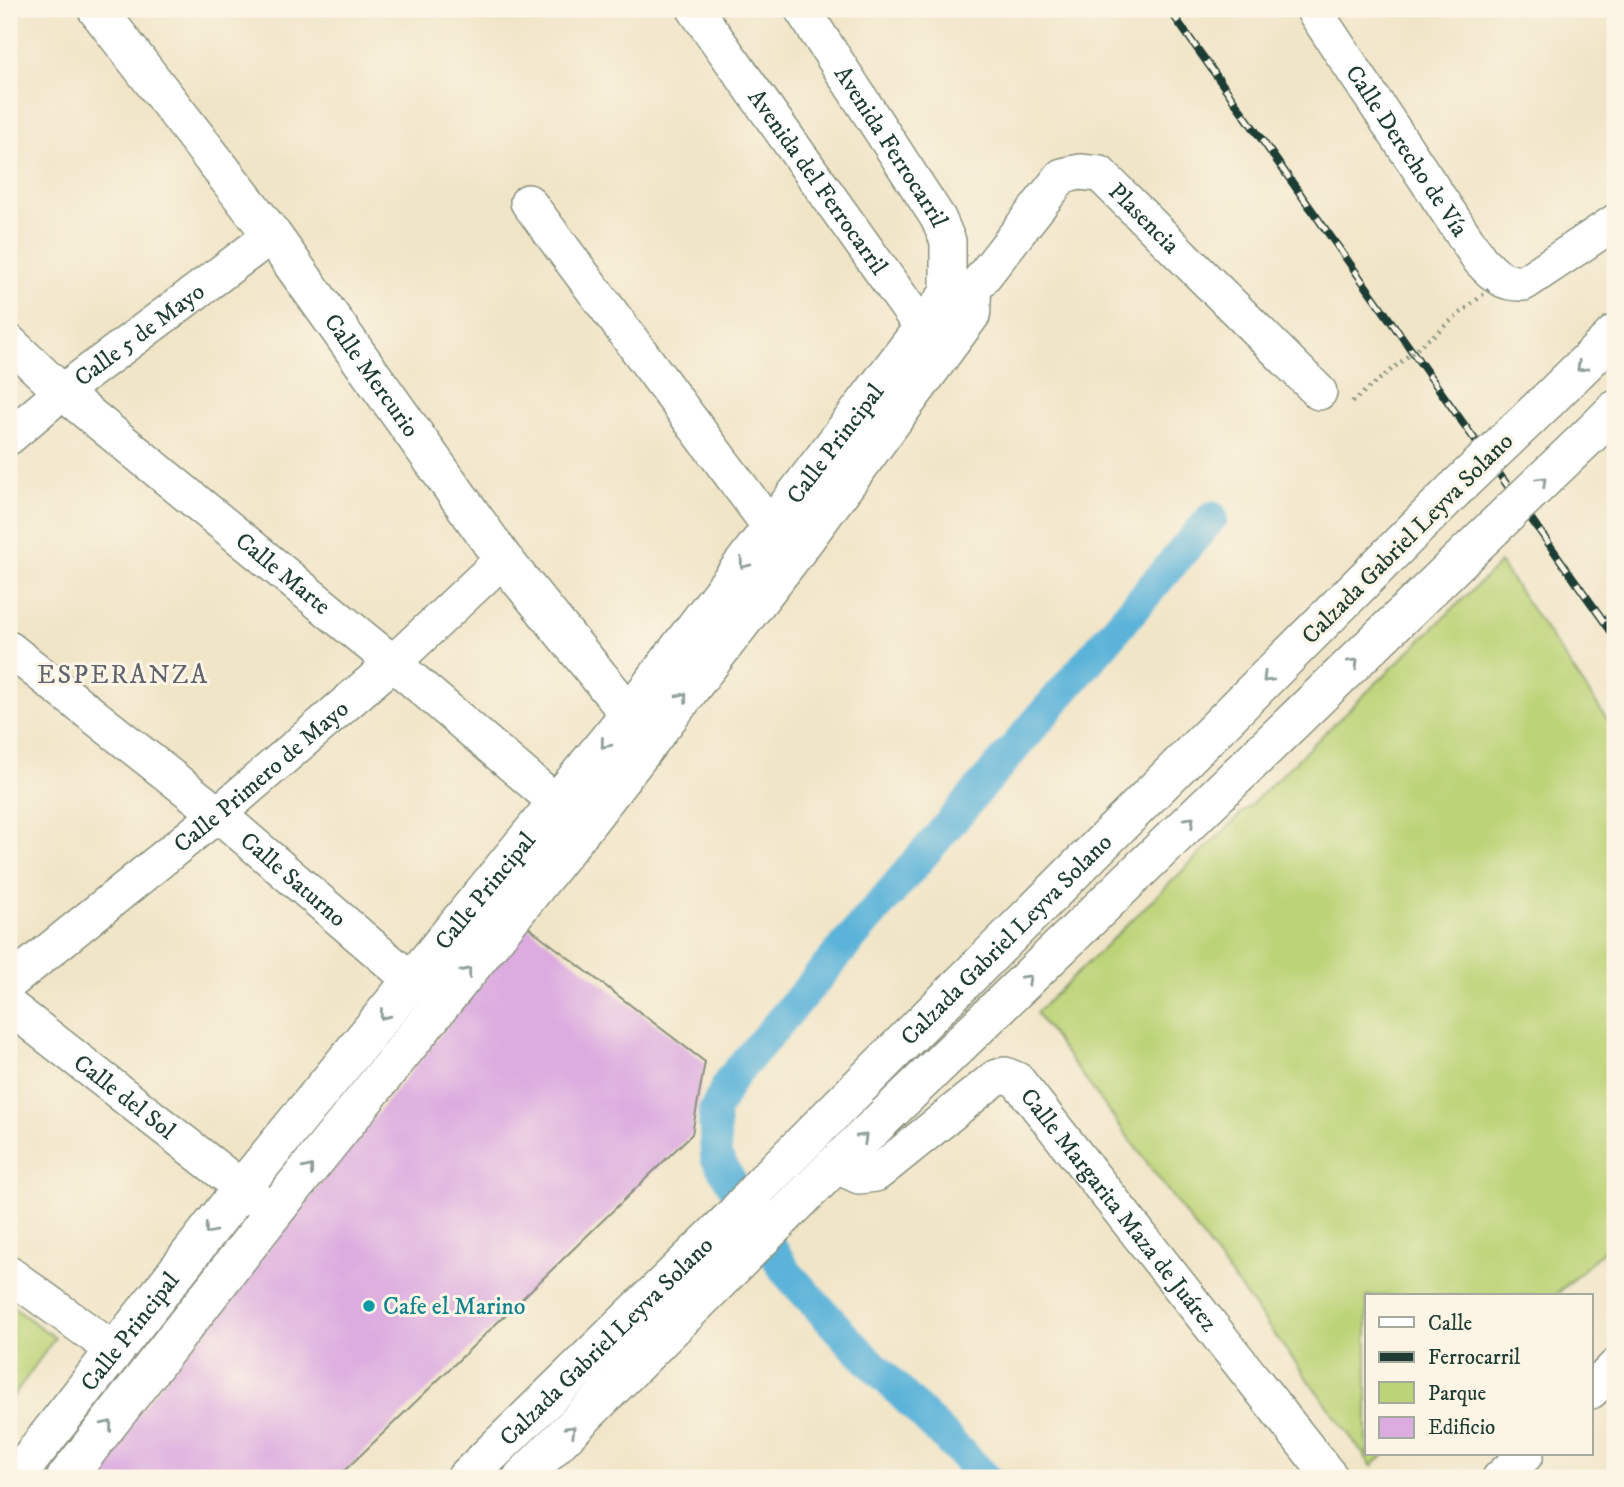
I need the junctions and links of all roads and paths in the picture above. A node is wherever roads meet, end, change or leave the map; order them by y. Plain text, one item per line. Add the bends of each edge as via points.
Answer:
1 (97, 9) edge
2 (695, 9) edge
3 (802, 9) edge
4 (1313, 9) edge
5 (528, 202) dead end
6 (1615, 222) edge
7 (272, 235) junction
8 (1500, 286) junction
9 (964, 300) junction
10 (1615, 334) edge
11 (934, 339) junction
12 (9, 342) edge
13 (62, 392) junction
14 (1335, 397) joint
15 (1604, 421) edge
16 (9, 437) edge
17 (771, 528) junction
18 (503, 559) junction
19 (9, 649) edge
20 (393, 663) junction
21 (640, 727) junction
22 (218, 814) junction
23 (568, 818) junction
24 (412, 981) junction
25 (9, 983) edge
26 (9, 1006) edge
27 (835, 1165) junction
28 (242, 1188) junction
29 (273, 1213) junction
30 (9, 1274) edge
31 (115, 1352) junction
32 (1615, 1367) edge
33 (1592, 1390) edge
34 (1524, 1456) edge
35 (15, 1478) edge
36 (66, 1478) edge
37 (466, 1478) edge
38 (522, 1478) edge
39 (1331, 1478) edge
40 (1500, 1478) edge

1 - 7 street, Calle Mercurio
2 - 11 street, Avenida del Ferrocarril
3 - 9 street, Avenida Ferrocarril via 938,218
4 - 8 street, Calle Derecho de Vía
5 - 17 street
6 - 8 street via 1524,283
7 - 13 street, Calle 5 de Mayo
7 - 18 street, Calle Mercurio
8 - 14 path, bridge
9 - 11 street, Calle Principal
9 - 14 street, Plasencia via 1062,176 1100,174
10 -> 37 street, Calzada Gabriel Leyva Solano, bridge
11 - 17 street, Calle Principal
21 -> 11 street, Calle Principal via 791,558
12 - 13 street, Calle Marte
13 - 16 street, Calle 5 de Mayo
13 - 20 street, Calle Marte
27 -> 15 street, Calzada Gabriel Leyva Solano, bridge
17 -> 21 street, Calle Principal
18 - 20 street, Calle Primero de Mayo
18 - 21 street, Calle Mercurio
19 - 22 street, Calle Saturno
20 - 22 street, Calle Primero de Mayo
20 - 23 street, Calle Marte
21 - 23 street, Calle Principal
22 - 24 street, Calle Saturno
22 - 25 street, Calle Primero de Mayo
23 - 24 street, Calle Principal
29 -> 23 street, Calle Principal
24 -> 28 street, Calle Principal
26 - 28 street, Calle del Sol
38 -> 27 street, Calzada Gabriel Leyva Solano
27 - 39 street, Calle Margarita Maza de Juárez via 859,1176 876,1174 995,1078 1005,1075 1017,1080
28 - 29 street, Calle del Sol
28 -> 31 street, Calle Principal
36 -> 29 street, Calle Principal
30 - 31 street
31 - 35 street, Calle Principal
32 - 33 street
34 - 40 street

